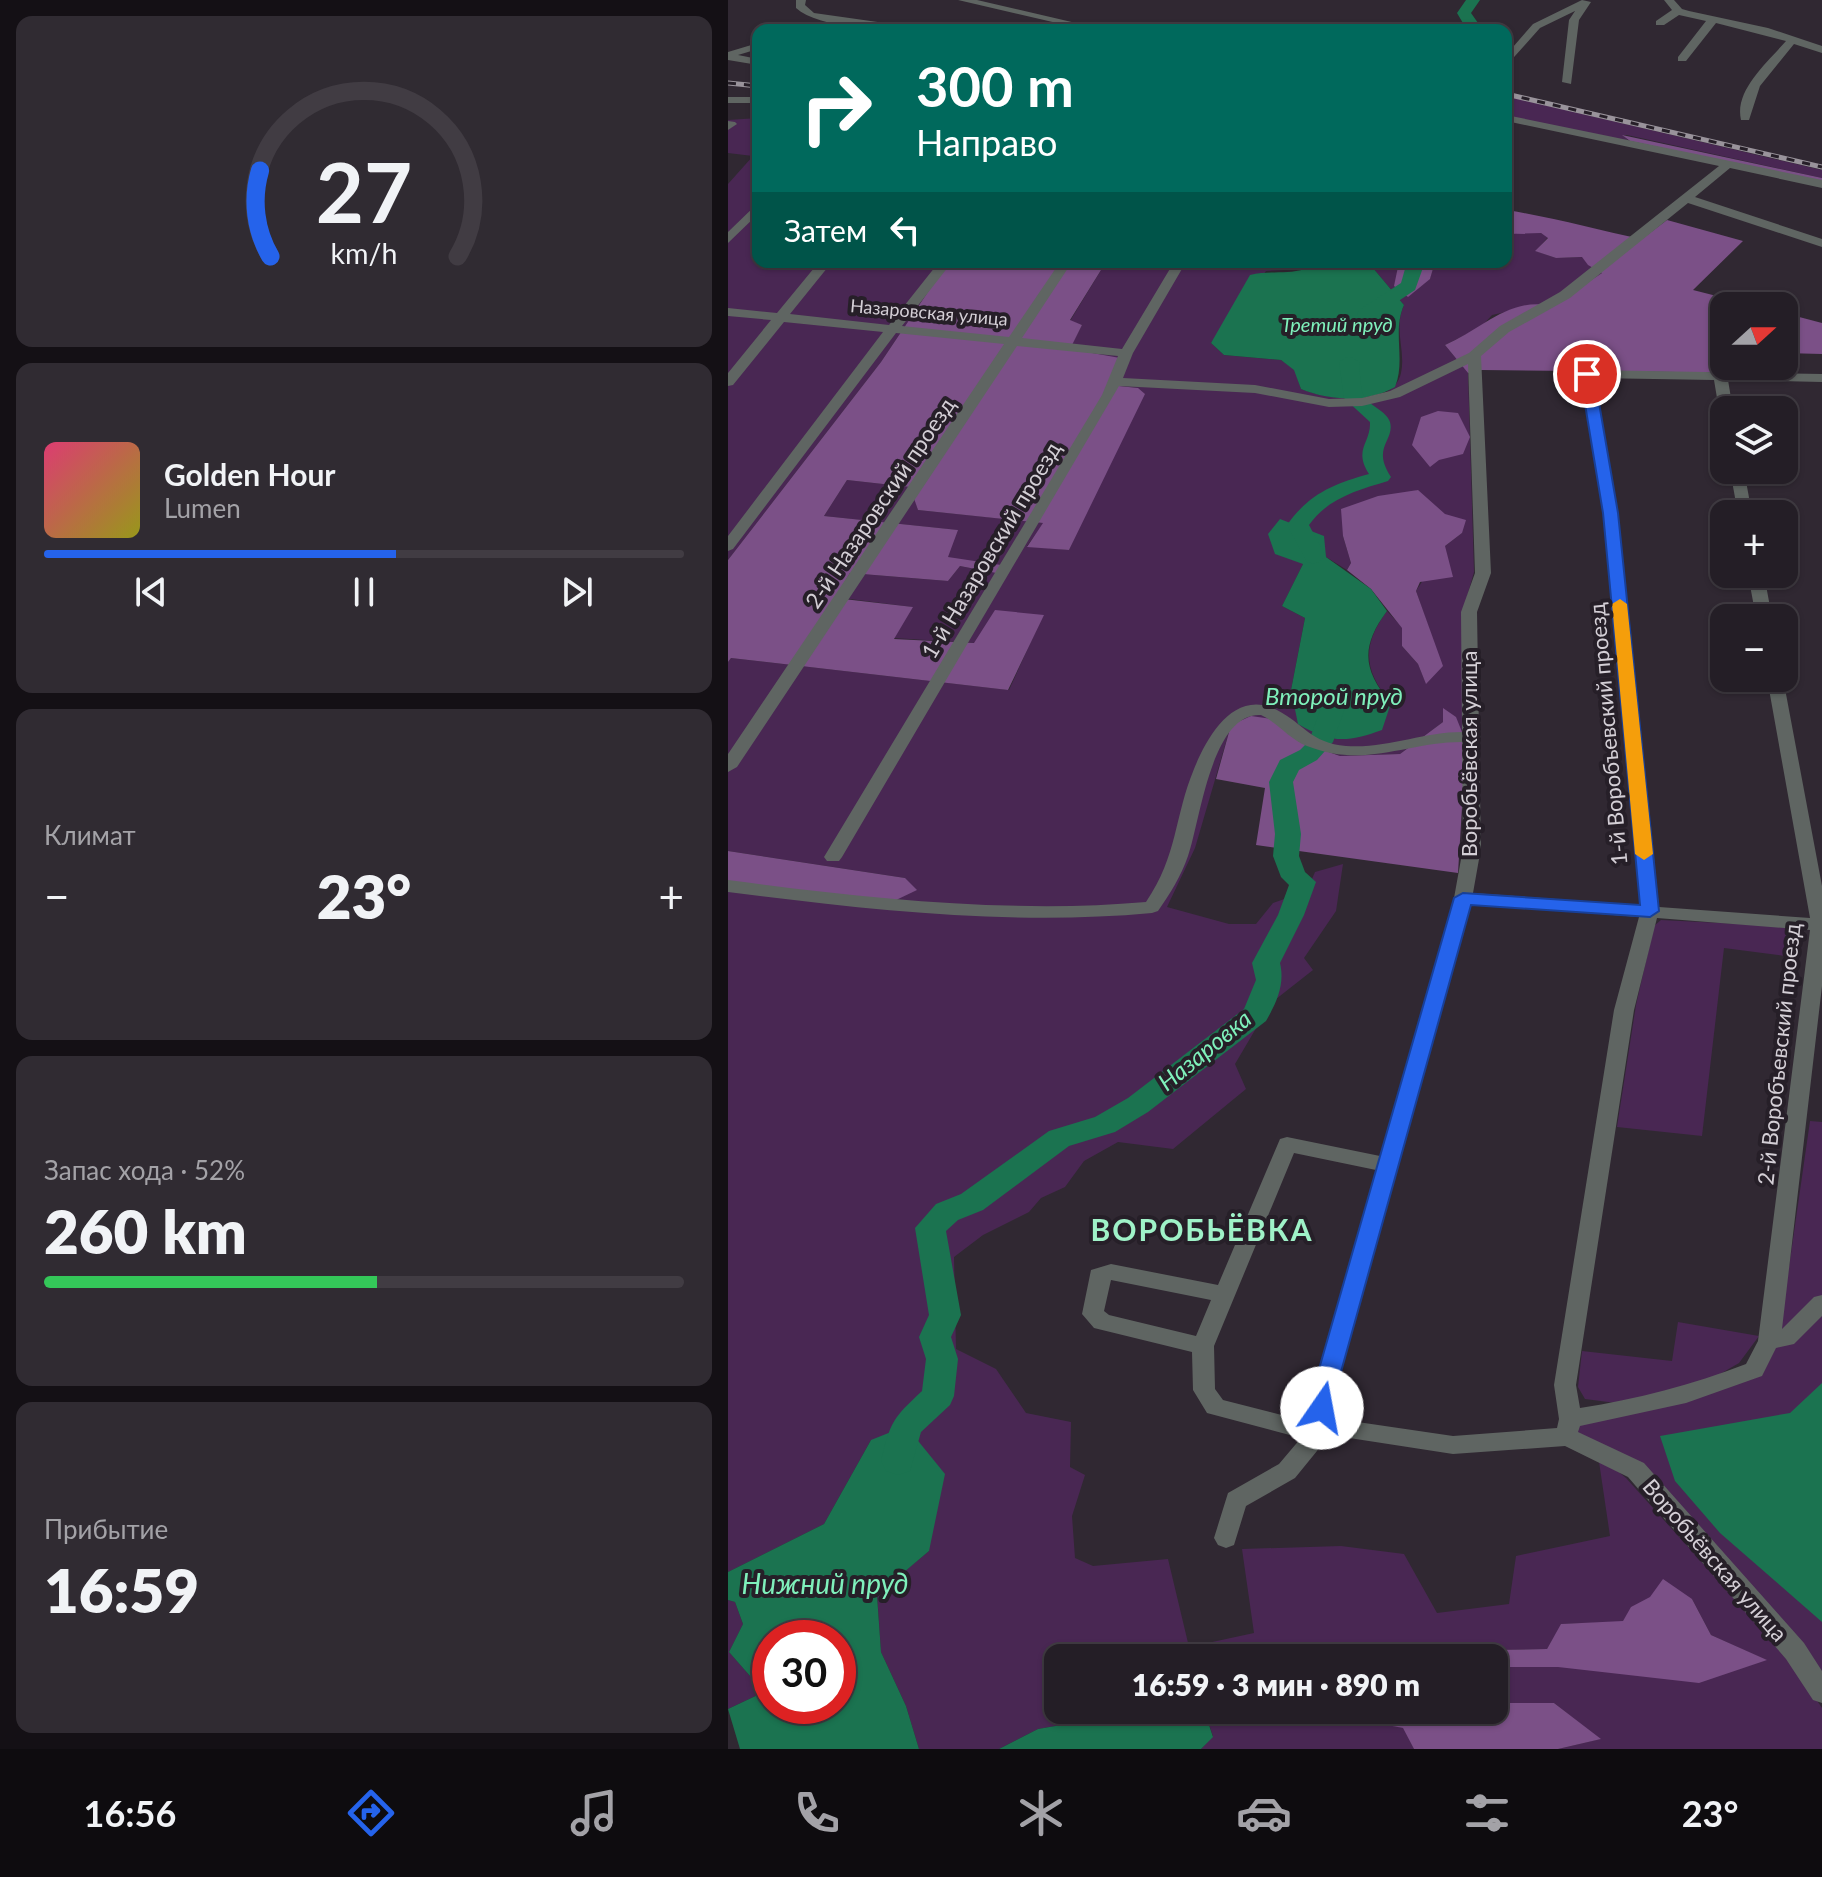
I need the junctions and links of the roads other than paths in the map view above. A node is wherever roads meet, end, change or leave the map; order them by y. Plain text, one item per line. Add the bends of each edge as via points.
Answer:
1 (801, 0) edge
2 (963, 0) edge
3 (1584, 3) edge
4 (1674, 6) edge
5 (1736, 15) dead end
6 (1712, 21) junction
7 (1660, 23) dead end
8 (865, 24) edge
9 (1073, 24) edge
10 (1793, 39) junction
11 (752, 47) edge
12 (1822, 50) edge
13 (1512, 52) edge
14 (728, 57) edge
15 (1682, 59) dead end
16 (752, 61) edge
17 (1567, 82) dead end
18 (728, 100) edge
19 (752, 100) edge
20 (1745, 118) dead end
21 (1512, 119) edge
22 (1728, 164) junction
23 (1822, 184) edge
24 (1688, 199) junction
25 (752, 213) edge
26 (728, 239) edge
27 (1822, 243) edge
28 (821, 268) edge
29 (941, 268) edge
30 (1062, 268) edge
31 (1176, 268) edge
32 (728, 312) edge
33 (779, 318) junction
34 (895, 328) junction
35 (1017, 339) junction
36 (1126, 353) junction
37 (1474, 356) junction
38 (1710, 376) edge
39 (1798, 378) edge
40 (1822, 378) edge
41 (728, 382) edge
42 (1114, 382) junction
43 (728, 546) edge
44 (1778, 692) edge
45 (1473, 737) junction
46 (728, 767) edge
47 (833, 857) dead end
48 (728, 886) edge
49 (1463, 898) junction
50 (1650, 911) junction
51 (1821, 925) edge
52 (1388, 1165) junction
53 (1224, 1294) junction
54 (1822, 1303) edge
55 (1769, 1341) junction
56 (1203, 1346) junction
57 (1324, 1427) junction
58 (1569, 1428) junction
59 (1226, 1538) dead end
60 (1822, 1692) edge

1 - 8 street via 800,6 811,16
2 - 9 street
3 - 13 street via 1526,34
3 - 17 street via 1574,20
4 - 5 street via 1690,4
4 - 6 street
4 - 7 street
6 - 10 street
6 - 15 street
10 - 12 street
10 - 20 street via 1751,95
11 - 14 street
14 - 16 street
18 - 19 street
21 - 22 street
22 - 23 street
22 - 24 street
24 - 27 street
24 - 37 street via 1562,297 1484,342
25 - 26 street
28 - 33 street
29 - 34 street
30 - 35 street, 2-й Назаровский проезд
31 - 36 street, 1-й Назаровский проезд
32 - 33 street, Назаровская улица
33 - 34 street, Назаровская улица
33 - 41 street
34 - 35 street, Назаровская улица
34 - 43 street
35 - 36 street, Назаровская улица
35 - 46 street, 2-й Назаровский проезд
36 - 42 street, 1-й Назаровский проезд
37 - 42 street via 1395,394 1362,402 1329,403 1255,389
37 - 45 street, Воробьёвская улица via 1483,573 1469,612
38 - 50 street, 1-й Воробъевский проезд via 1587,374 1611,513
39 - 40 street
42 - 47 street, 1-й Назаровский проезд
44 - 51 street, 2-й Воробъевский проезд
45 - 48 street via 1345,751 1302,738 1275,713 1248,710 1227,723 1210,753 1194,793 1184,845 1169,883 1152,907 1025,913
45 - 49 street, Воробьёвская улица via 1472,848
49 - 50 street
49 - 52 street, Воробьёвская улица
50 - 51 street
50 - 58 street, 1-й Воробъевский проезд via 1624,1010 1572,1338 1565,1385
51 - 55 street, 2-й Воробъевский проезд
52 - 53 street via 1287,1144
52 - 57 street, Воробьёвская улица via 1322,1397
53 - 56 street
53 - 56 street via 1111,1272 1099,1276 1093,1314 1102,1322
54 - 55 street via 1786,1338
55 - 58 street via 1754,1370 1714,1387
56 - 57 street via 1204,1390 1215,1407
57 - 58 street, Воробьёвская улица via 1453,1445
57 - 59 street via 1287,1471 1236,1500
58 - 60 street, Воробьёвская улица via 1636,1470 1795,1651

